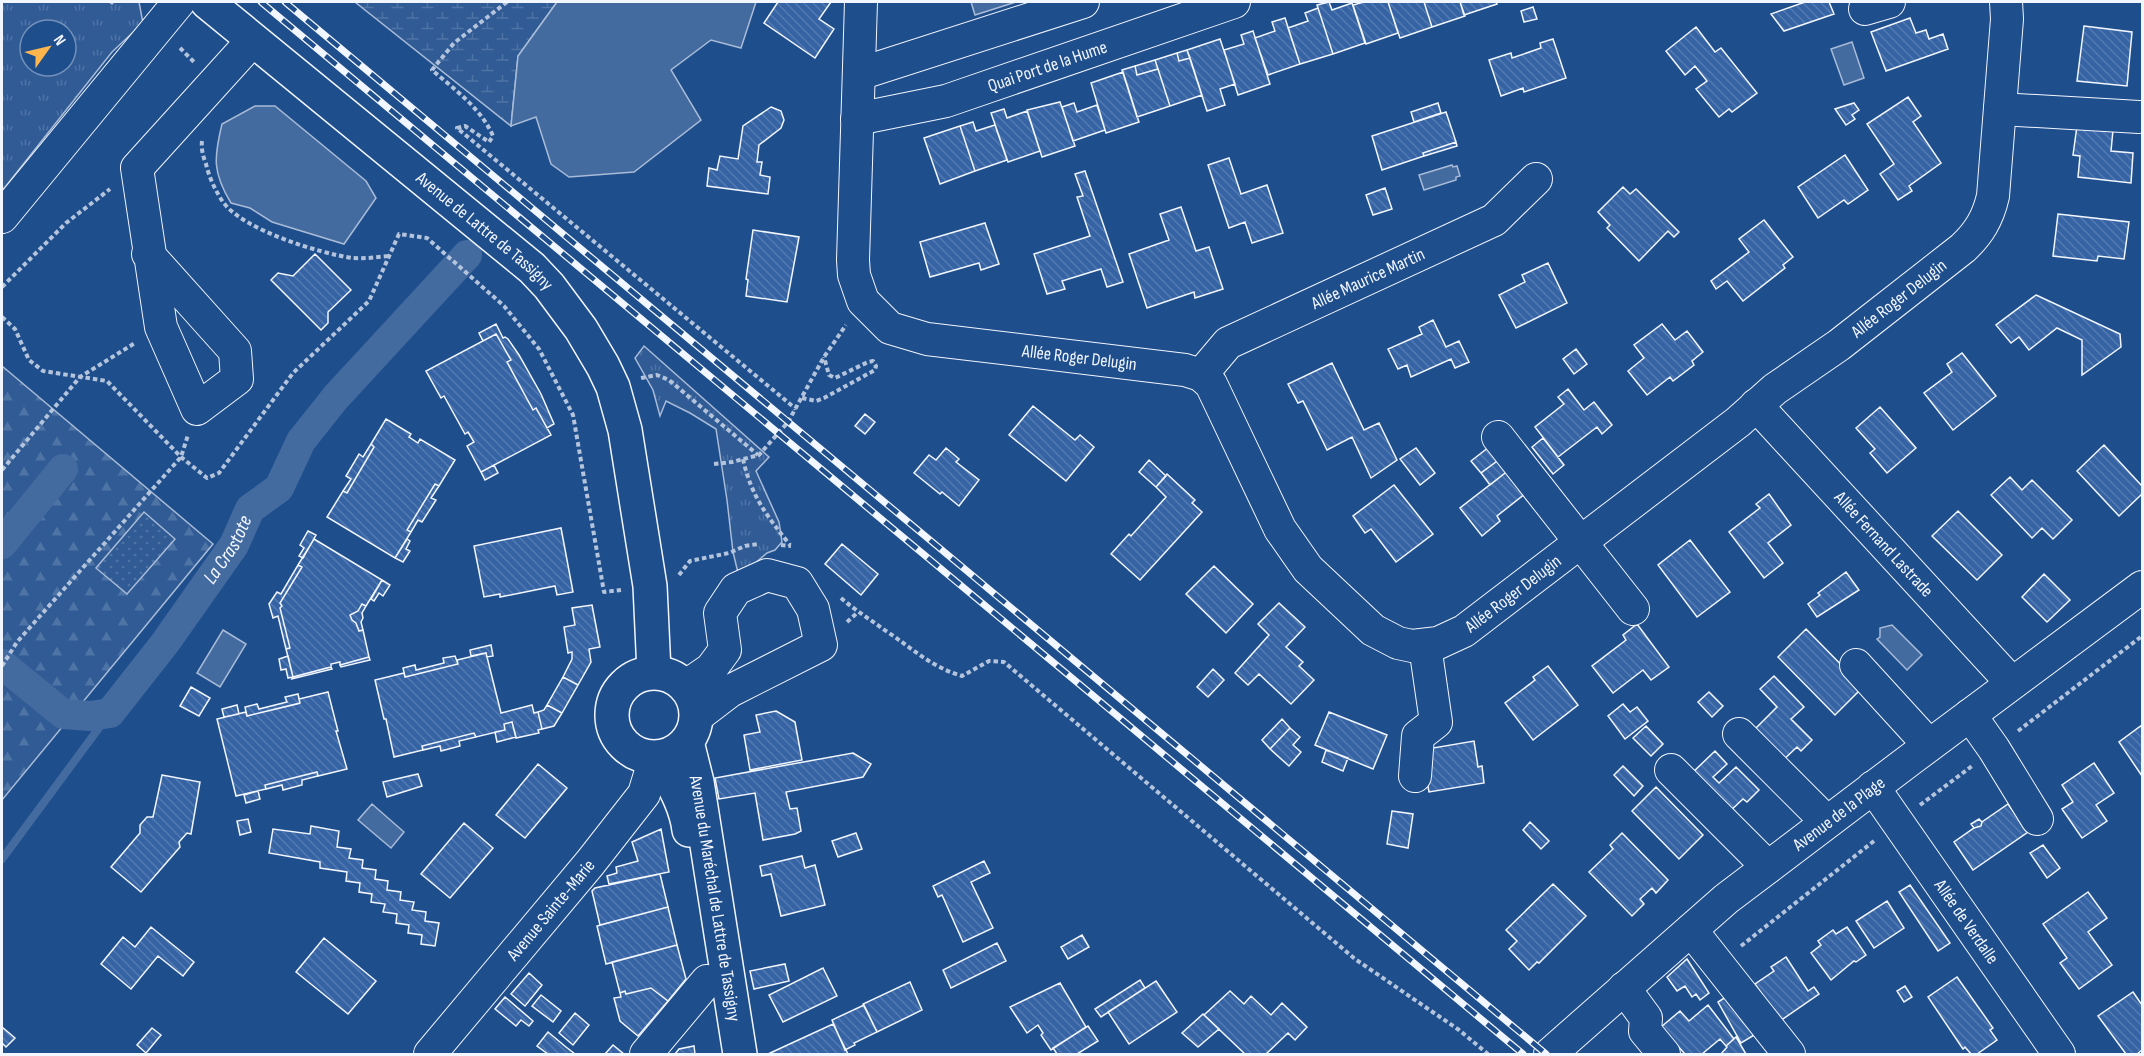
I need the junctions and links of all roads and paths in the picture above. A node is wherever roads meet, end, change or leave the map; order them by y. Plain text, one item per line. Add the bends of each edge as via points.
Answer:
1 (179, 2) edge
2 (207, 2) edge
3 (507, 2) edge
4 (861, 2) edge
5 (1083, 2) edge
6 (1233, 2) edge
7 (2006, 2) edge
8 (253, 40) junction
9 (860, 65) junction
10 (197, 102) junction
11 (2000, 109) junction
12 (2139, 117) dead end
13 (856, 119) junction
14 (136, 168) junction
15 (1536, 179) dead end
16 (2, 217) edge
17 (444, 253) dead end
18 (148, 254) junction
19 (389, 256) dead end
20 (2, 287) edge
21 (862, 301) junction
22 (161, 327) junction
23 (825, 357) junction
24 (1201, 375) junction
25 (613, 387) junction
26 (802, 398) junction
27 (1756, 405) junction
28 (197, 409) junction
29 (796, 409) junction
30 (1498, 437) dead end
31 (759, 455) junction
32 (743, 459) junction
33 (714, 464) dead end
34 (2, 470) edge
35 (1579, 542) junction
36 (798, 555) dead end
37 (2142, 587) edge
38 (604, 592) dead end
39 (840, 596) dead end
40 (1634, 609) dead end
41 (1425, 646) junction
42 (1856, 665) dead end
43 (2, 666) edge
44 (654, 672) junction
45 (2012, 683) junction
46 (685, 687) junction
47 (1970, 715) junction
48 (692, 730) junction
49 (1739, 734) dead end
50 (1929, 745) junction
51 (657, 758) junction
52 (1671, 770) dead end
53 (1415, 776) dead end
54 (1873, 787) junction
55 (2037, 819) dead end
56 (1827, 822) junction
57 (1768, 867) junction
58 (1691, 930) junction
59 (707, 981) junction
60 (1624, 988) junction
61 (2055, 1053) edge
62 (430, 1054) edge
63 (646, 1054) edge
64 (719, 1054) edge
65 (740, 1054) edge
66 (1488, 1054) edge
67 (1550, 1054) edge
68 (1664, 1054) edge
69 (1789, 1054) edge

1 - 16 street
2 - 8 main road, Avenue de Lattre de Tassigny
3 - 29 path via 454,43 432,70 478,110 493,136 489,142 465,126 457,128
4 - 9 street
5 - 9 street
6 - 13 street, Quai Port de la Hume via 946,101
7 - 11 street, Allée Roger Delugin
8 - 10 street
8 - 25 main road, Avenue de Lattre de Tassigny via 532,268 581,329
9 - 13 street
10 - 14 street
10 - 19 path via 202,122 201,148 209,177 224,203 248,222 288,241 354,258
11 - 12 street
11 - 27 street, Allée Roger Delugin via 1989,213 1974,238 1906,294
13 - 21 street via 853,260
14 - 18 street
14 - 20 path via 66,224
15 - 24 street, Allée Maurice Martin via 1494,220 1228,343
17 - 38 path via 504,306 539,349 573,415
18 - 22 street
18 - 28 street via 235,351 237,379
21 - 23 path
21 - 24 street, Allée Roger Delugin via 890,328 927,339
22 - 28 street
22 - 34 path via 80,377
23 - 26 path
23 - 26 path via 829,375 836,378 868,362 876,366 824,398
24 - 41 street, Allée Roger Delugin via 1211,384 1280,529 1308,569 1373,630 1398,643
25 - 31 path via 633,378 657,375 669,380
25 - 44 main road, Avenue de Lattre de Tassigny via 625,430 650,586
26 - 29 path
27 - 35 street, Allée Roger Delugin
27 - 45 street, Allée Fernand Lastrade
28 - 43 path via 181,457 17,642
29 - 31 path
30 - 35 street
31 - 32 path
32 - 33 path
32 - 36 path via 748,481 765,514
35 - 40 street
35 - 41 street, Allée Roger Delugin via 1464,631
37 - 45 street, Avenue de la Plage
39 - 66 path via 857,613 942,670 962,676 989,661 1004,662 1355,959
41 - 53 street via 1436,722 1418,736
42 - 50 street
44 - 46 main road via 670,676
44 - 51 main road via 636,677 622,687 614,702 612,724 627,749
45 - 47 street, Avenue de la Plage
46 - 48 main road via 695,706
46 - 48 street via 711,669 725,651 720,613 736,589 767,575 796,583 813,609 821,645 730,691
47 - 50 street, Avenue de la Plage
47 - 55 street
48 - 51 main road via 679,750
48 - 65 main road, Avenue du Maréchal de Lattre de Tassigny
49 - 56 street
50 - 54 street, Avenue de la Plage
51 - 59 main road, Avenue du Maréchal de Lattre de Tassigny via 688,819
51 - 62 street, Avenue Sainte-Marie via 644,794
52 - 57 street
54 - 56 street, Avenue de la Plage
54 - 61 street, Allée de Verdalle
56 - 57 street, Avenue de la Plage
57 - 58 street, Avenue de la Plage
58 - 60 street, Avenue de la Plage
58 - 69 street
59 - 63 street
59 - 64 main road, Avenue du Maréchal de Lattre de Tassigny
60 - 67 street, Avenue de la Plage
60 - 68 street via 1646,1018 1645,1031

